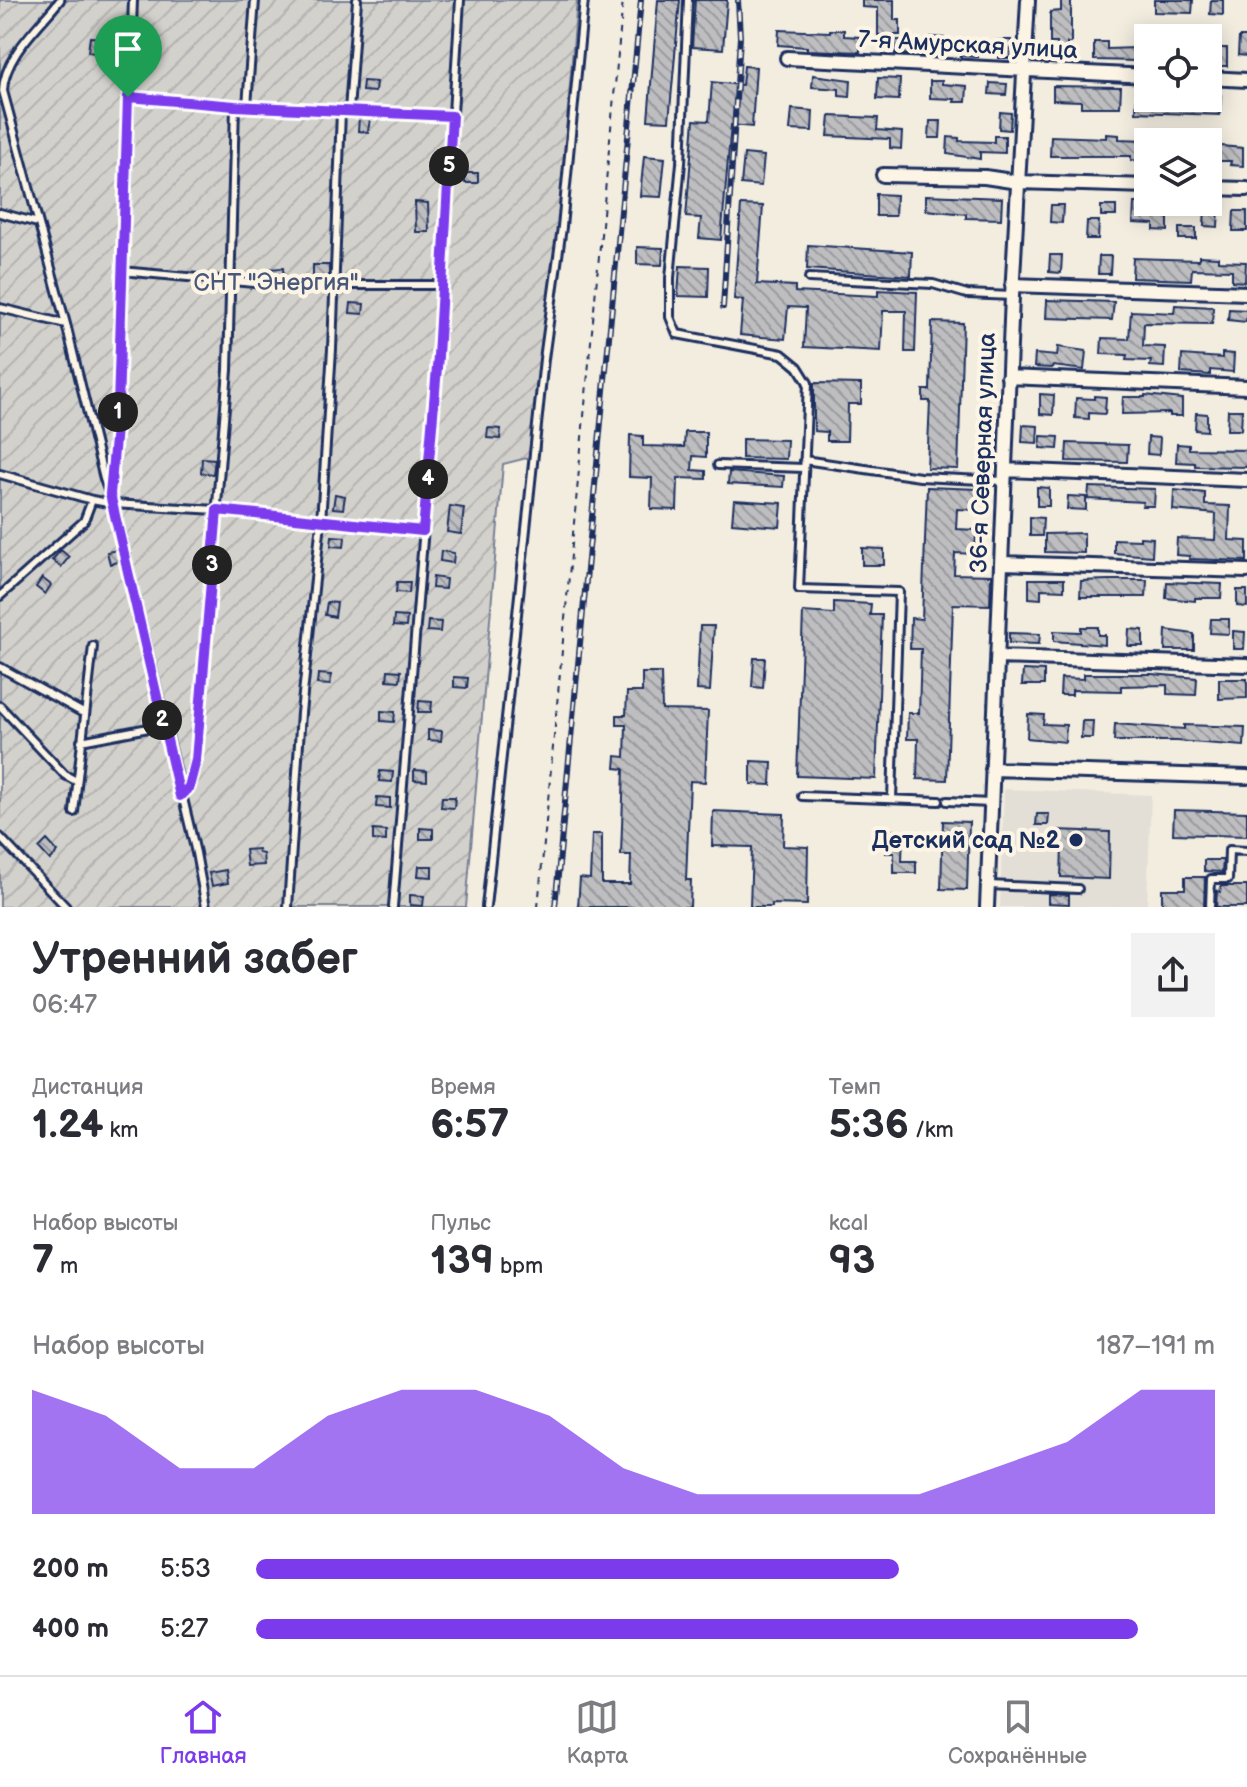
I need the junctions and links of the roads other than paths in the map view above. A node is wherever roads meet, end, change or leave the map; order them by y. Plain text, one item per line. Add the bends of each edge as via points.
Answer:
1 (60, 0) edge
2 (133, 0) edge
3 (255, 0) edge
4 (357, 0) edge
5 (460, 0) edge
6 (584, 0) edge
7 (688, 0) edge
8 (1028, 0) edge
9 (787, 58) dead end
10 (1026, 71) junction
11 (1134, 75) edge
12 (1222, 79) edge
13 (1247, 80) edge
14 (1, 91) edge
15 (128, 97) junction
16 (235, 106) junction
17 (247, 106) junction
18 (345, 111) junction
19 (452, 116) junction
20 (883, 175) dead end
21 (1018, 182) junction
22 (1134, 186) edge
23 (1222, 188) edge
24 (1247, 189) edge
25 (0, 213) edge
26 (38, 223) junction
27 (121, 271) junction
28 (809, 278) dead end
29 (230, 281) junction
30 (335, 284) junction
31 (442, 285) junction
32 (1012, 290) junction
33 (1247, 293) edge
34 (0, 308) edge
35 (66, 324) junction
36 (1008, 377) junction
37 (1247, 387) edge
38 (804, 464) junction
39 (718, 465) dead end
40 (0, 474) edge
41 (1005, 476) junction
42 (1247, 480) edge
43 (110, 494) junction
44 (92, 500) junction
45 (113, 504) junction
46 (217, 510) junction
47 (321, 522) junction
48 (423, 531) junction
49 (1001, 563) junction
50 (1247, 571) edge
51 (0, 596) edge
52 (93, 646) dead end
53 (998, 657) junction
54 (1247, 665) edge
55 (0, 667) edge
56 (0, 706) edge
57 (85, 714) junction
58 (164, 725) junction
59 (81, 741) junction
60 (992, 769) junction
61 (1247, 777) edge
62 (76, 781) junction
63 (180, 796) junction
64 (802, 796) dead end
65 (892, 799) junction
66 (990, 803) junction
67 (74, 812) dead end
68 (0, 837) edge
69 (1247, 851) edge
70 (987, 885) junction
71 (1078, 889) dead end
72 (66, 907) edge
73 (206, 907) edge
74 (288, 907) edge
75 (393, 907) edge
76 (486, 907) edge
77 (987, 907) edge
78 (1210, 907) edge

1 - 14 lane via 9,63
2 - 15 lane
3 - 17 lane
4 - 18 lane
5 - 19 lane
6 - 76 lane
7 - 38 lane via 670,317 677,334 782,354 798,367 808,383
8 - 10 street, 36-я Северная улица
9 - 10 street, 7-я Амурская улица
10 - 11 street, 7-я Амурская улица
10 - 21 street, 36-я Северная улица
12 - 13 street
14 - 26 lane
15 - 16 lane
15 - 27 lane
16 - 17 lane
16 - 29 lane
17 - 18 lane
18 - 19 lane
18 - 30 lane
19 - 31 lane
20 - 21 street
21 - 22 street
21 - 32 street, 36-я Северная улица
23 - 24 street
25 - 26 lane
26 - 35 lane
27 - 29 lane
27 - 43 lane
28 - 32 lane via 933,284 967,294
29 - 30 lane
29 - 46 lane
30 - 31 lane
30 - 47 lane
31 - 48 lane
32 - 33 street
32 - 36 street, 36-я Северная улица
34 - 35 lane
35 - 43 lane
36 - 37 street
36 - 41 street, 36-я Северная улица
38 - 39 lane
38 - 41 lane via 920,477
38 - 65 lane via 799,589 899,592
40 - 44 lane
41 - 42 street
41 - 49 street, 36-я Северная улица
43 - 45 lane
44 - 45 lane
44 - 51 lane via 84,521
45 - 46 lane
45 - 58 lane
46 - 47 lane
46 - 63 lane via 196,760 189,787
47 - 48 lane
47 - 74 lane
48 - 75 lane
49 - 50 street
49 - 53 street, 36-я Северная улица
52 - 57 lane
53 - 54 street
53 - 60 street, 36-я Северная улица
55 - 57 lane
56 - 62 lane
57 - 59 lane
58 - 59 lane
58 - 63 lane
59 - 62 lane
60 - 61 street
60 - 66 street, 36-я Северная улица
62 - 67 lane
63 - 73 lane
64 - 65 lane
65 - 66 lane
66 - 70 street, 36-я Северная улица
68 - 72 lane
69 - 78 lane via 1229,850 1228,879 1211,879
70 - 71 lane
70 - 77 street, 36-я Северная улица

